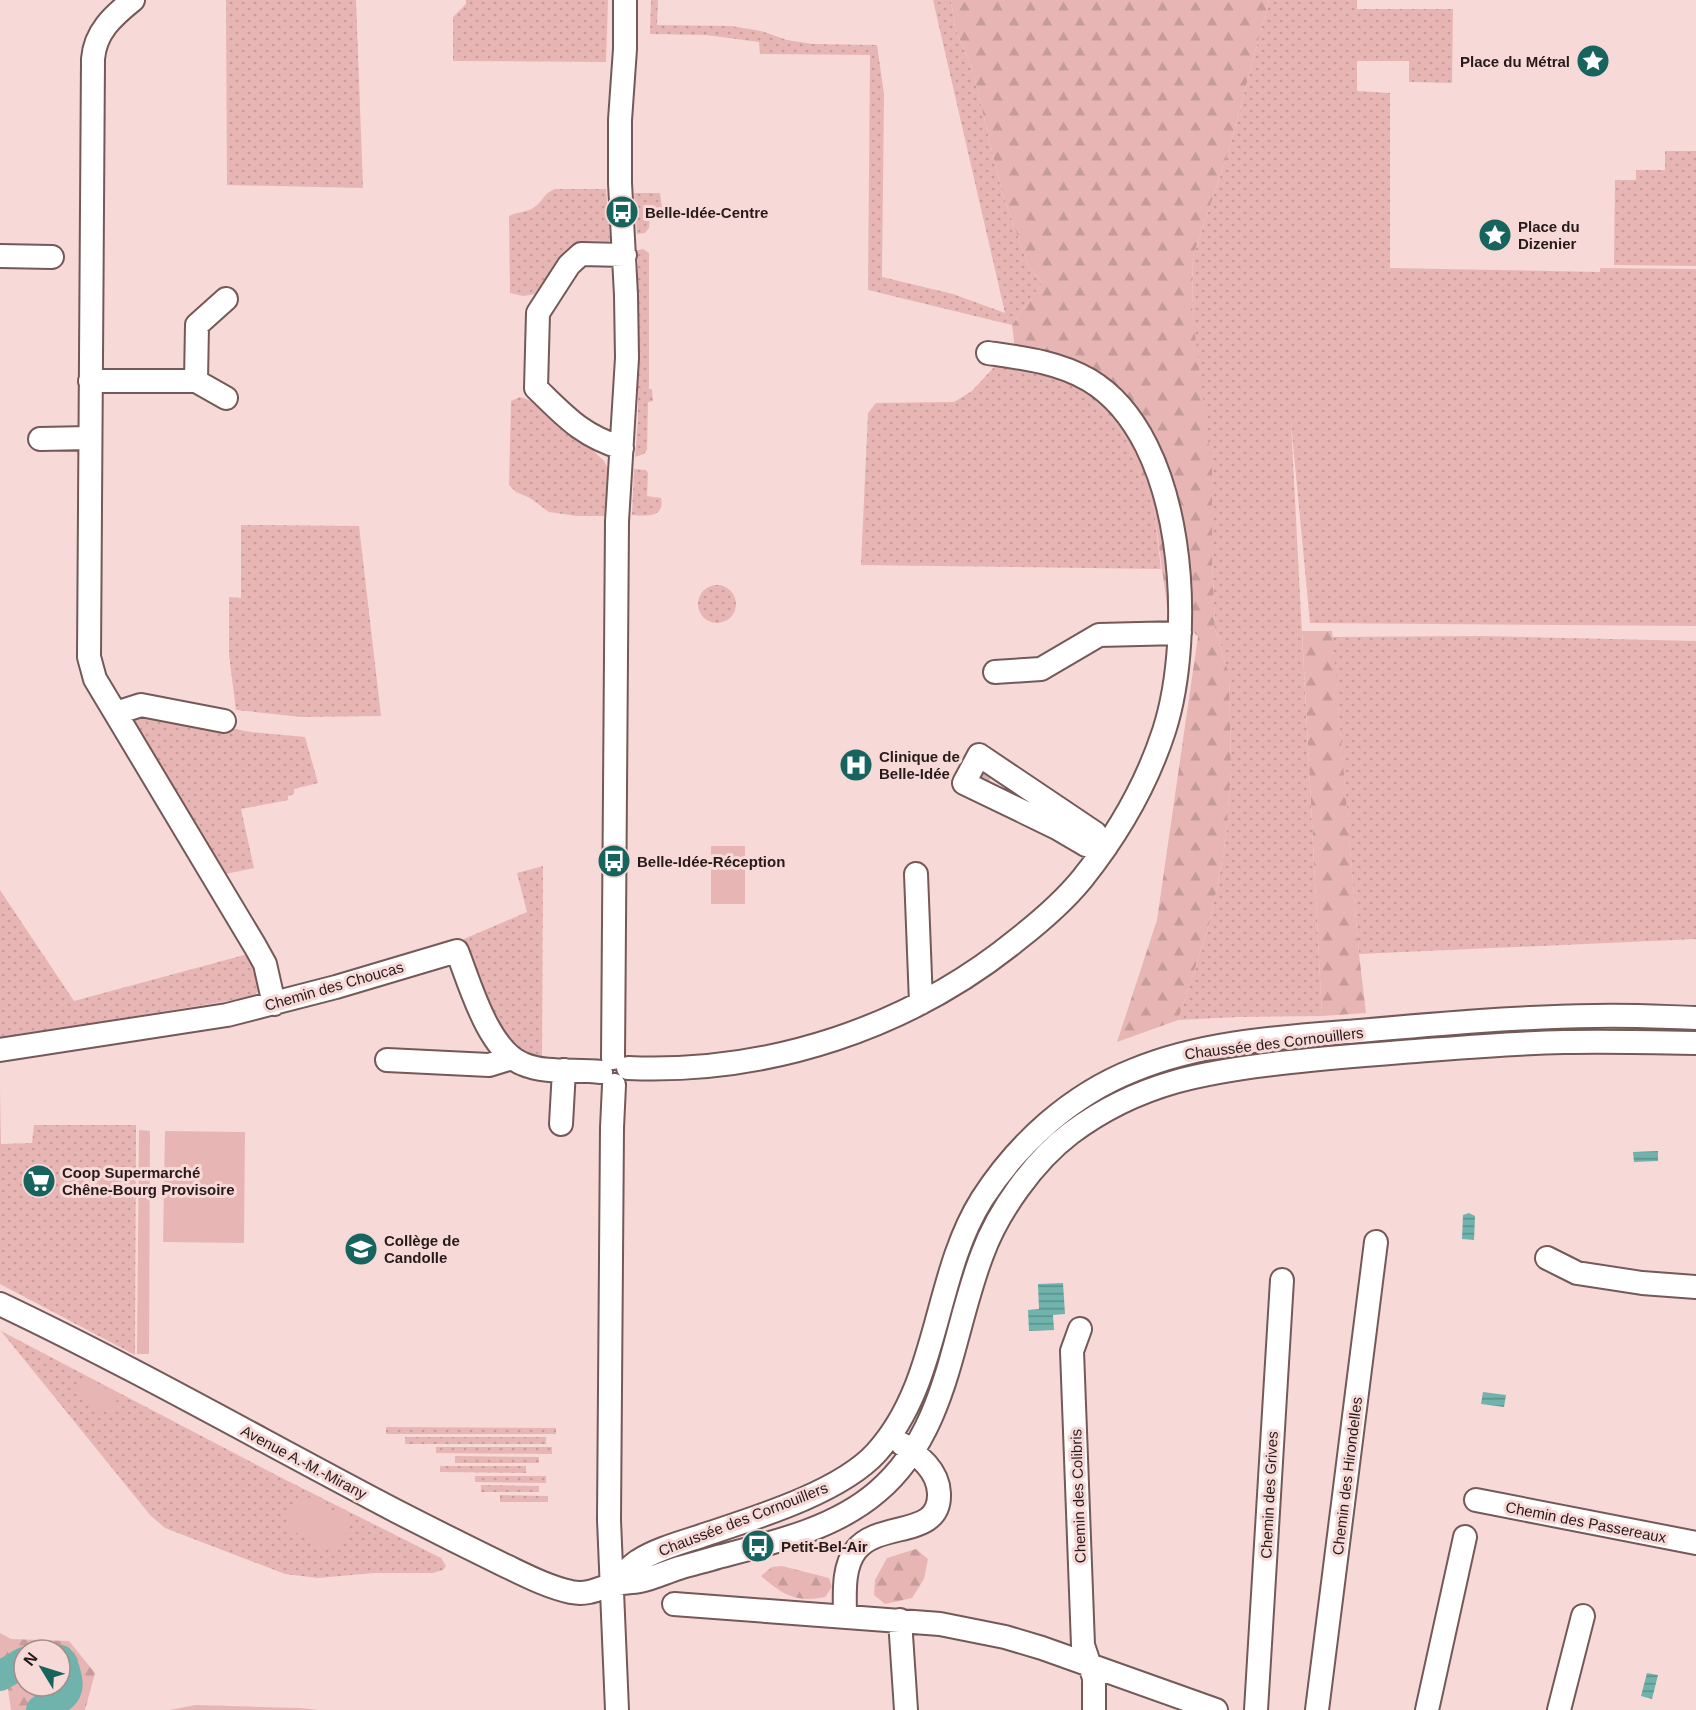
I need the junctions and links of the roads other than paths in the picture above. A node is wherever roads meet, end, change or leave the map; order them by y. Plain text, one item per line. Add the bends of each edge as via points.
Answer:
1 (133, 0) edge
2 (625, 0) edge
3 (625, 255) junction
4 (0, 256) edge
5 (52, 257) dead end
6 (226, 299) dead end
7 (988, 352) dead end
8 (90, 381) junction
9 (196, 381) junction
10 (226, 398) dead end
11 (90, 438) junction
12 (40, 439) dead end
13 (622, 448) junction
14 (1180, 633) junction
15 (996, 672) dead end
16 (116, 712) junction
17 (224, 721) dead end
18 (990, 779) tunnel mouth
19 (1106, 847) junction
20 (916, 874) dead end
21 (921, 1003) junction
22 (274, 1004) junction
23 (1696, 1018) edge
24 (1696, 1043) edge
25 (0, 1050) edge
26 (512, 1058) junction
27 (387, 1060) dead end
28 (564, 1070) junction
29 (614, 1071) junction
30 (561, 1124) dead end
31 (1376, 1242) dead end
32 (1547, 1258) dead end
33 (1282, 1280) dead end
34 (1696, 1287) edge
35 (0, 1304) edge
36 (1080, 1329) dead end
37 (890, 1435) junction
38 (914, 1452) junction
39 (1476, 1500) dead end
40 (1464, 1538) dead end
41 (1696, 1543) edge
42 (613, 1584) junction
43 (674, 1604) dead end
44 (1582, 1616) dead end
45 (844, 1617) junction
46 (900, 1620) junction
47 (1089, 1664) junction
48 (1192, 1706) edge
49 (617, 1710) edge
50 (906, 1710) edge
51 (1094, 1710) edge
52 (1216, 1710) edge
53 (1256, 1710) edge
54 (1317, 1710) edge
55 (1427, 1710) edge
56 (1559, 1710) edge

1 - 8 street via 100,32 94,46
2 - 3 street via 620,120
3 - 13 street via 627,357
3 - 13 street via 581,254 538,313 536,388 576,426 600,441
4 - 5 street
6 - 9 street via 197,325
7 - 14 street via 1035,360 1072,372 1104,392 1132,421 1145,443 1165,498 1180,582
8 - 9 street
8 - 11 street
9 - 10 street
11 - 12 street
11 - 16 street via 89,657 95,679
13 - 29 street via 617,521
14 - 15 street via 1099,635 1041,669
14 - 19 street via 1172,694 1158,746 1144,783
16 - 17 street via 141,705
16 - 22 street via 265,964
18 - 19 street via 1061,820 1095,833
19 - 21 street via 1080,881 1022,936 992,960
20 - 21 street
21 - 29 street via 852,1035 772,1057 689,1068
22 - 25 street, Chemin des Choucas via 227,1015
22 - 26 street, Chemin des Choucas via 457,951 482,1015
23 - 37 street, Chaussée des Cornouillers via 1520,1018 1304,1036 1191,1052 1131,1071 1092,1090 1026,1142 980,1203 948,1277 915,1391
24 - 38 street, Chaussée des Cornouillers via 1554,1042 1355,1055 1186,1077 1138,1093 1068,1135 1004,1210 983,1250 940,1397
26 - 27 street via 489,1065
26 - 28 street via 524,1065
28 - 29 street
28 - 30 street
29 - 42 street via 609,1520
31 - 54 street, Chemin des Hirondelles
32 - 34 street via 1577,1273
33 - 53 street, Chemin des Grives
35 - 42 street, Avenue A.-M.-Mirany via 525,1575 582,1594
36 - 47 street, Chemin des Colibris via 1072,1351 1083,1645
37 - 38 street
37 - 42 street, Chaussée des Cornouillers via 876,1453 844,1479 798,1500 672,1545 638,1562
38 - 42 street, Chaussée des Cornouillers via 875,1494 833,1520 645,1580
38 - 45 street via 935,1474 940,1501 934,1514 917,1526 876,1535 856,1550 847,1571
39 - 41 street, Chemin des Passereaux
40 - 55 street
42 - 49 street
43 - 45 street
44 - 56 street
45 - 46 street
46 - 47 street via 980,1631
46 - 50 street
47 - 48 street
47 - 51 street, Chemin des Colibris via 1094,1678
48 - 52 street

